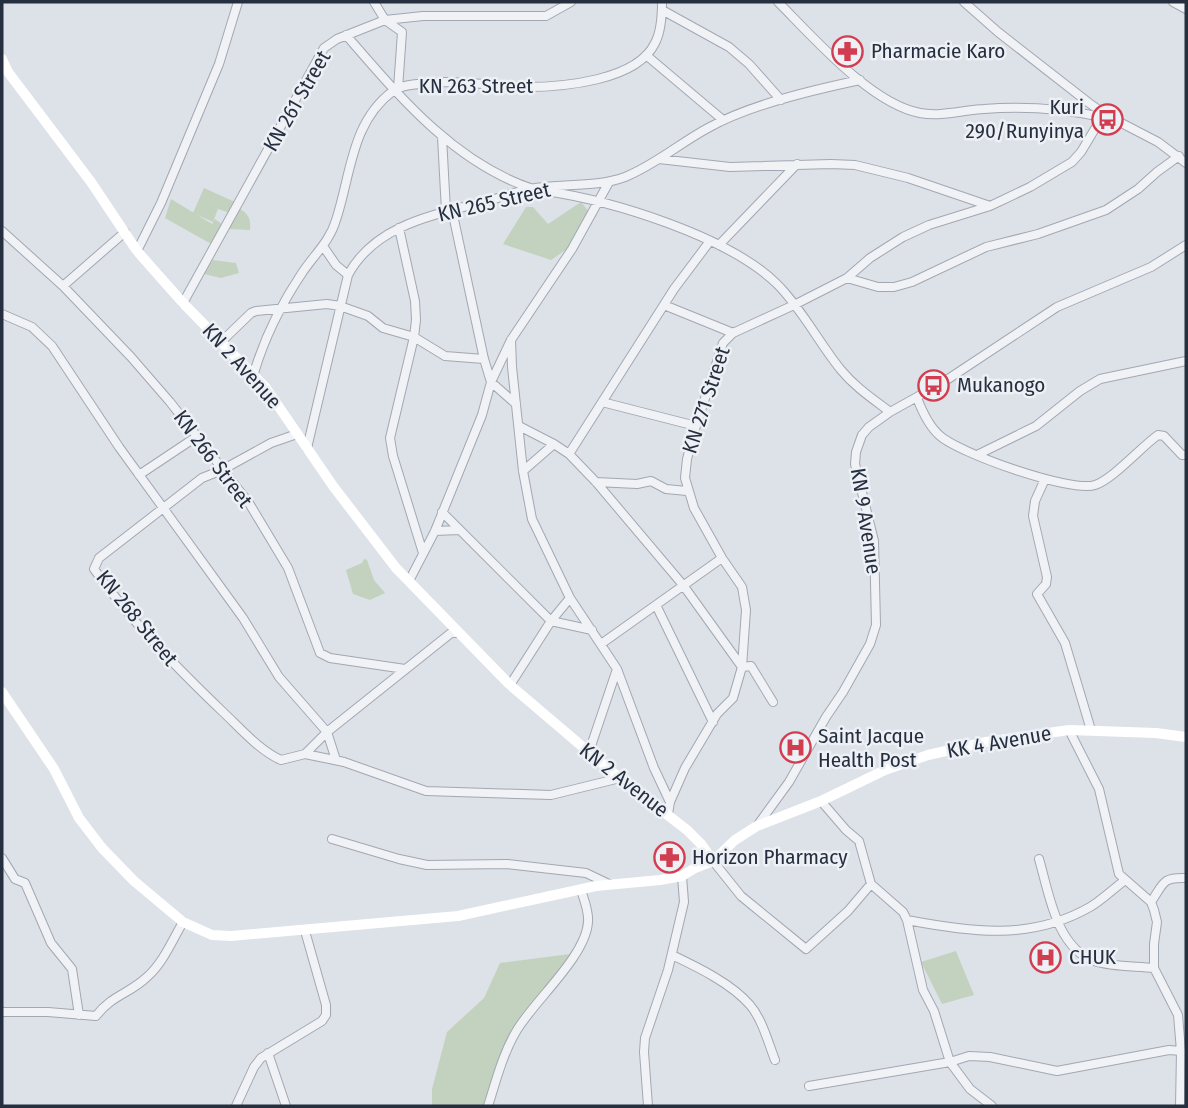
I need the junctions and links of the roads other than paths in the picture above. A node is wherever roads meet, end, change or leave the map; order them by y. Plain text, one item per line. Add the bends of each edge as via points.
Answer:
1 (238, 2) edge
2 (374, 2) edge
3 (571, 2) edge
4 (778, 2) edge
5 (965, 2) edge
6 (1173, 2) edge
7 (662, 6) edge
8 (1186, 9) edge
9 (385, 20) junction
10 (346, 35) junction
11 (646, 55) junction
12 (2, 59) edge
13 (5, 72) edge
14 (860, 80) junction
15 (396, 89) junction
16 (782, 100) junction
17 (1104, 116) junction
18 (723, 120) junction
19 (442, 137) junction
20 (1179, 156) junction
21 (659, 159) junction
22 (1186, 163) edge
23 (797, 164) junction
24 (609, 182) junction
25 (531, 189) junction
26 (599, 203) junction
27 (990, 206) junction
28 (449, 211) junction
29 (399, 228) junction
30 (2, 232) edge
31 (125, 232) junction
32 (715, 243) junction
33 (1186, 245) edge
34 (323, 246) junction
35 (137, 251) junction
36 (348, 275) junction
37 (847, 278) junction
38 (63, 286) junction
39 (183, 303) junction
40 (664, 305) junction
41 (794, 305) junction
42 (340, 306) junction
43 (282, 308) junction
44 (2, 314) edge
45 (733, 333) junction
46 (414, 337) junction
47 (511, 340) junction
48 (222, 341) junction
49 (484, 359) junction
50 (1186, 361) edge
51 (254, 373) junction
52 (491, 382) junction
53 (917, 398) junction
54 (602, 402) junction
55 (516, 404) junction
56 (890, 412) junction
57 (519, 426) junction
58 (696, 426) junction
59 (298, 433) junction
60 (195, 437) junction
61 (554, 444) junction
62 (307, 448) junction
63 (569, 454) junction
64 (977, 455) junction
65 (1186, 455) edge
66 (222, 470) junction
67 (523, 471) junction
68 (139, 475) junction
69 (1045, 479) junction
70 (596, 482) junction
71 (687, 491) junction
72 (163, 509) junction
73 (442, 512) junction
74 (459, 530) junction
75 (435, 531) junction
76 (423, 553) junction
77 (722, 558) junction
78 (409, 580) junction
79 (683, 585) junction
80 (570, 598) junction
81 (656, 605) junction
82 (551, 621) junction
83 (592, 630) junction
84 (459, 633) junction
85 (601, 644) junction
86 (741, 667) junction
87 (405, 669) junction
88 (617, 670) junction
89 (510, 685) junction
90 (2, 692) edge
91 (774, 702) dead end
92 (713, 722) junction
93 (1069, 730) junction
94 (1091, 730) junction
95 (327, 732) junction
96 (1186, 737) edge
97 (589, 752) junction
98 (305, 754) junction
99 (335, 760) junction
100 (620, 778) junction
101 (821, 801) junction
102 (670, 802) junction
103 (668, 814) junction
104 (757, 826) junction
105 (332, 839) dead end
106 (2, 858) edge
107 (1039, 859) dead end
108 (713, 861) junction
109 (682, 876) junction
110 (1186, 878) edge
111 (1124, 881) junction
112 (609, 884) junction
113 (871, 884) junction
114 (581, 890) junction
115 (1151, 902) junction
116 (907, 920) junction
117 (183, 922) junction
118 (1058, 922) junction
119 (305, 931) junction
120 (672, 955) junction
121 (1154, 968) junction
122 (2, 1012) edge
123 (1182, 1014) edge
124 (79, 1016) junction
125 (1181, 1051) junction
126 (268, 1053) junction
127 (775, 1059) dead end
128 (950, 1062) junction
129 (809, 1086) dead end
130 (236, 1106) edge
131 (286, 1106) edge
132 (488, 1106) edge
133 (648, 1106) edge
134 (992, 1106) edge
135 (1180, 1106) edge

1 - 35 street via 215,76
2 - 9 street
3 - 9 street, KN 261 Street via 546,16
4 - 14 street
5 - 17 street
6 - 8 street
7 - 11 street via 656,41
7 - 16 street via 729,47
9 - 10 street, KN 261 Street
9 - 15 street via 404,38
10 - 15 street
10 - 39 street, KN 261 Street via 324,48 316,60
11 - 15 street, KN 263 Street via 623,72 564,84 525,87 444,82
11 - 18 street
12 - 13 main road, KN 2 Avenue
13 - 31 main road, KN 2 Avenue
14 - 16 street, KN 265 Street
14 - 17 street via 897,105 920,113 1010,108
15 - 19 street
15 - 34 street, KN 263 Street via 373,112 358,138 337,220
16 - 18 street, KN 265 Street
17 - 20 street
17 - 27 street, KN 271 Street via 1072,162
18 - 21 street, KN 265 Street
19 - 25 street
19 - 28 street
20 - 22 street
20 - 37 street via 1106,211 986,247 912,282 878,287
21 - 23 street via 721,166
21 - 24 street, KN 265 Street
23 - 27 street via 855,165
23 - 32 street
24 - 25 street, KN 265 Street
24 - 26 street
25 - 26 street
25 - 28 street, KN 265 Street
26 - 32 street
26 - 47 street
27 - 37 street, KN 271 Street via 903,237
28 - 29 street, KN 265 Street
28 - 49 street
29 - 36 street, KN 265 Street via 358,258
29 - 46 street via 415,301
30 - 38 street, KN 266 Street
31 - 35 main road, KN 2 Avenue
31 - 38 street
32 - 40 street
32 - 41 street via 761,270
33 - 53 street, KN 9 Avenue via 1151,267 1057,307
34 - 36 street
34 - 43 street, KN 263 Street
35 - 39 main road, KN 2 Avenue
36 - 42 street, KN 265 Street
37 - 41 street, KN 271 Street
38 - 60 street, KN 266 Street via 131,357
39 - 48 main road, KN 2 Avenue
40 - 45 street
40 - 54 street
41 - 45 street, KN 271 Street
41 - 56 street via 843,372
42 - 43 street
42 - 46 street via 368,316 383,328
42 - 62 street, KN 265 Street
43 - 48 street via 251,313
43 - 51 street, KN 263 Street
44 - 68 street via 32,327 52,346
45 - 58 street, KN 271 Street via 723,342
46 - 49 street via 445,356
46 - 76 street via 390,438
47 - 52 street
47 - 55 street
48 - 51 main road, KN 2 Avenue
49 - 52 street
50 - 64 street via 1100,379 1036,426
51 - 59 main road, KN 2 Avenue
52 - 55 street
52 - 73 street
53 - 56 street, KN 9 Avenue
53 - 64 street via 939,435
54 - 58 street
54 - 63 street
55 - 57 street
56 - 104 street, KN 9 Avenue via 862,435 856,452 873,541 876,625 870,644 789,782
57 - 61 street
57 - 67 street
58 - 71 street, KN 271 Street via 687,459
59 - 62 main road, KN 2 Avenue
59 - 66 street, KN 268 Street
60 - 66 street, KN 266 Street
60 - 68 street
61 - 63 street
61 - 67 street
62 - 78 main road, KN 2 Avenue
63 - 70 street
64 - 69 street
65 - 69 street via 1158,435 1099,484 1079,487
66 - 72 street, KN 268 Street via 202,478
66 - 87 street, KN 266 Street via 288,568 320,653
67 - 80 street via 532,519
68 - 72 street
69 - 94 street via 1033,516 1047,577 1037,594 1065,643
70 - 71 street via 654,481 666,489
70 - 79 street
71 - 77 street, KN 271 Street
72 - 95 street via 243,618 279,677
72 - 98 street, KN 268 Street via 99,558 94,569 178,669 242,730 281,760
73 - 74 street
73 - 75 street
74 - 75 street
74 - 82 street
75 - 76 street
76 - 78 street
77 - 79 street
77 - 86 street, KN 271 Street via 742,587 745,602
78 - 84 main road, KN 2 Avenue
79 - 81 street
79 - 86 street
80 - 82 street
80 - 83 street
81 - 85 street
81 - 92 street
82 - 83 street
82 - 89 street
83 - 85 street
84 - 87 street via 451,633
84 - 89 main road, KN 2 Avenue
85 - 88 street
86 - 91 street via 751,666
86 - 92 street, KN 271 Street via 733,698
87 - 95 street
88 - 97 street
88 - 102 street
89 - 97 main road, KN 2 Avenue
90 - 117 main road via 33,734 94,838 134,881
92 - 102 street, KN 271 Street
93 - 94 main road, KK 4 Avenue
93 - 101 main road, KK 4 Avenue via 928,755
93 - 111 street via 1098,789
94 - 96 main road, KK 4 Avenue
95 - 98 street
95 - 99 street
97 - 100 main road, KN 2 Avenue
98 - 99 street
99 - 100 street via 426,791 551,795
100 - 103 main road, KN 2 Avenue
101 - 104 main road, KK 4 Avenue
101 - 113 street via 859,841
102 - 103 street, KN 271 Street
103 - 108 main road, KN 2 Avenue
104 - 108 main road, KK 4 Avenue
105 - 112 street via 427,865 507,864 586,873
106 - 124 street via 15,879 25,883 51,943 72,969
107 - 118 street
108 - 109 main road
108 - 113 street via 741,895 806,949
109 - 112 main road
109 - 120 street via 684,902
110 - 115 street via 1166,880
111 - 115 street
111 - 118 street via 1091,906
112 - 114 main road
113 - 116 street
114 - 119 main road via 458,916
114 - 132 street via 586,934 517,1030
115 - 121 street via 1157,922
116 - 118 street via 988,932
116 - 128 street via 923,990
117 - 119 main road via 231,936
117 - 124 street via 145,980 105,1004 96,1016
118 - 121 street via 1072,944 1095,961
119 - 126 street via 326,1015
120 - 127 street via 710,974 751,1006
120 - 133 street via 645,1038
121 - 123 street
122 - 124 street
123 - 125 street
125 - 128 street via 1057,1071 990,1056
125 - 135 street
126 - 130 street via 254,1068
126 - 131 street
128 - 129 street
128 - 134 street via 970,1089

